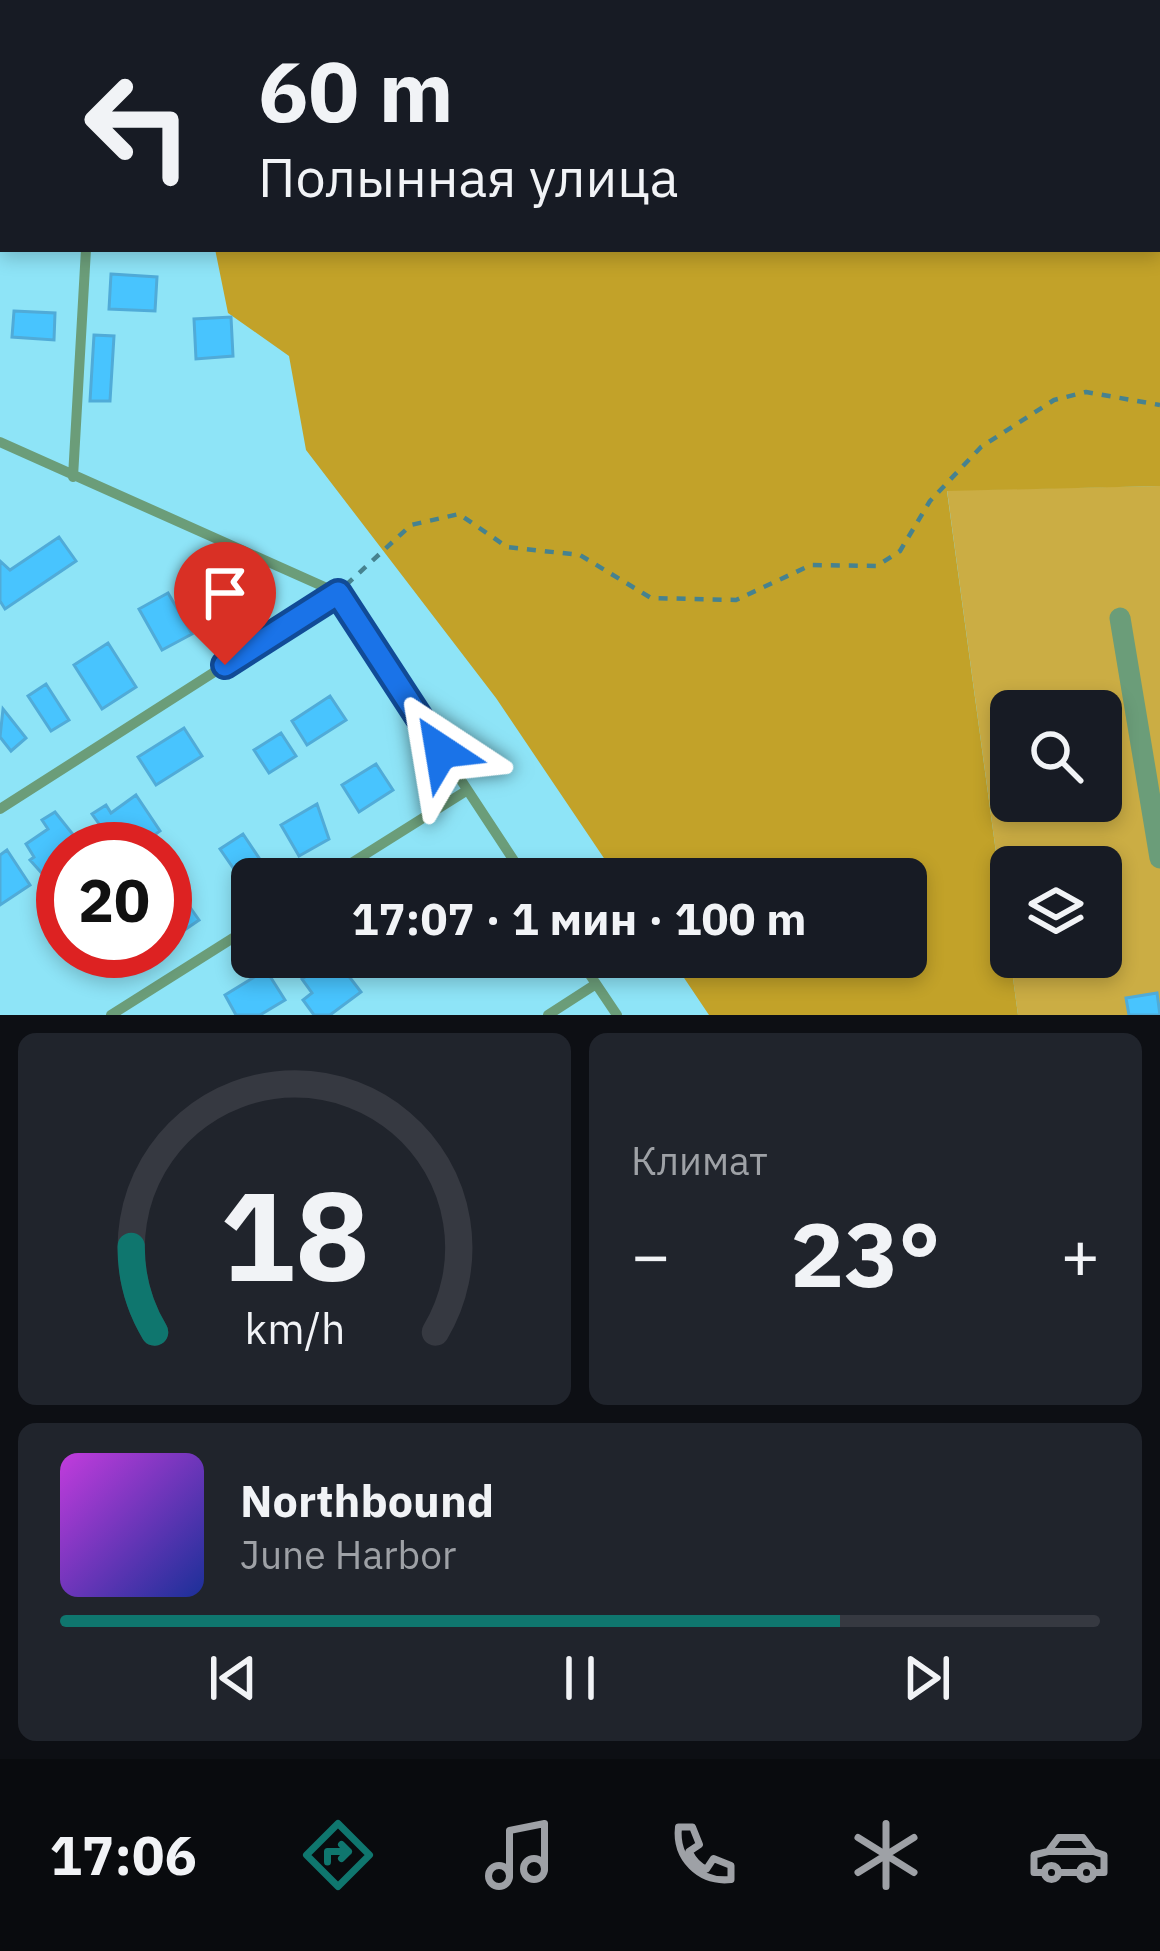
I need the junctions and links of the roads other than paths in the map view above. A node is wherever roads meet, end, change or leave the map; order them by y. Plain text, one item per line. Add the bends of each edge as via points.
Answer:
1 (86, 252) edge
2 (3, 446) edge
3 (73, 477) junction
4 (338, 593) junction
5 (1120, 619) dead end
6 (466, 790) junction
7 (0, 809) edge
8 (359, 858) edge
9 (512, 858) edge
10 (1160, 858) edge
11 (231, 939) edge
12 (592, 978) edge
13 (596, 984) junction
14 (111, 1015) edge
15 (548, 1015) edge
16 (617, 1015) edge

1 - 3 lane
2 - 3 lane
3 - 4 lane
4 - 6 lane
4 - 7 lane
5 - 10 street
6 - 8 lane
6 - 9 lane
11 - 14 lane
12 - 13 lane
13 - 15 lane
13 - 16 lane

